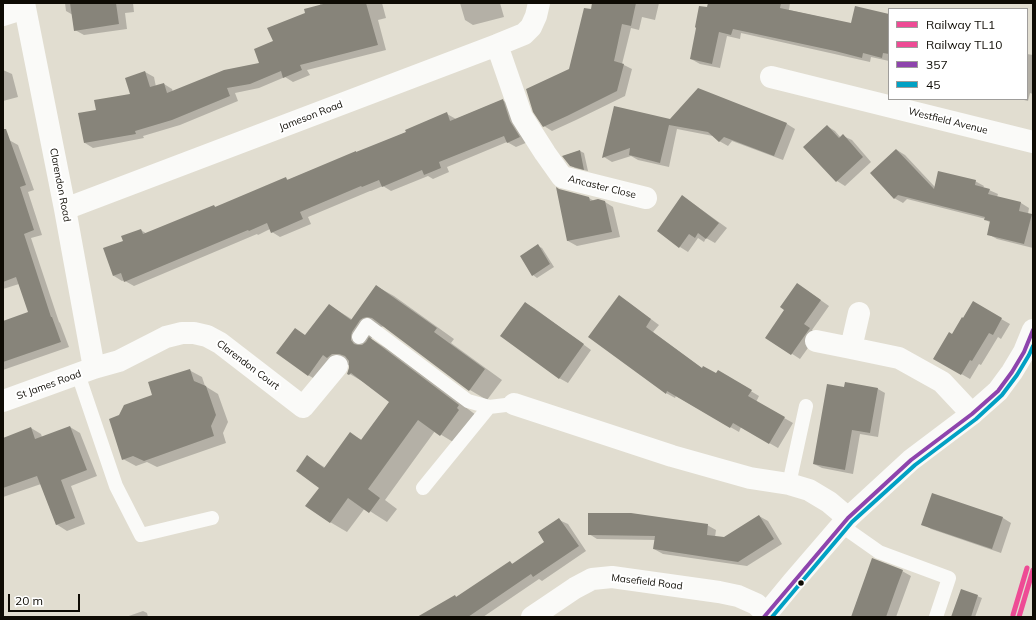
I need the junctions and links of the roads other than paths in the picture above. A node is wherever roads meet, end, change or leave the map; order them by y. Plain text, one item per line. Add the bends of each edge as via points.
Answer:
1 (539, 3) edge
2 (25, 6) edge
3 (3, 15) edge
4 (497, 45) junction
5 (771, 77) dead end
6 (1033, 142) edge
7 (646, 198) dead end
8 (65, 209) junction
9 (859, 313) dead end
10 (1033, 330) edge
11 (359, 336) dead end
12 (816, 341) dead end
13 (851, 348) junction
14 (337, 366) dead end
15 (86, 371) junction
16 (3, 401) edge
17 (514, 404) joint
18 (806, 406) dead end
19 (489, 407) junction
20 (972, 414) junction
21 (789, 484) junction
22 (423, 488) dead end
23 (212, 518) dead end
24 (845, 522) junction
25 (765, 615) edge
26 (532, 617) edge
27 (936, 617) edge

1 - 4 street, Jameson Road via 531,27 524,34
2 - 3 street
2 - 8 street, Clarendon Road
4 - 7 street, Ancaster Close via 522,117 562,177
4 - 8 street, Jameson Road
5 - 6 street, Westfield Avenue
8 - 15 street, Clarendon Road
9 - 13 street
10 - 20 street via 1012,372 998,391
11 - 19 lane via 367,325 468,401
12 - 13 street
13 - 20 street via 899,358 942,382
14 - 15 street, Clarendon Court via 303,407 220,343 194,333 166,337 119,361
15 - 16 street, St James Road
15 - 23 lane via 116,486 141,535
17 - 19 lane
17 - 21 street via 680,458 750,478
18 - 21 lane
19 - 22 lane
20 - 24 street via 911,460
21 - 24 street via 809,490 829,502
24 - 25 street
24 - 27 lane via 879,552 949,578
25 - 26 street, Masefield Road via 756,604 738,596 612,577 592,579

